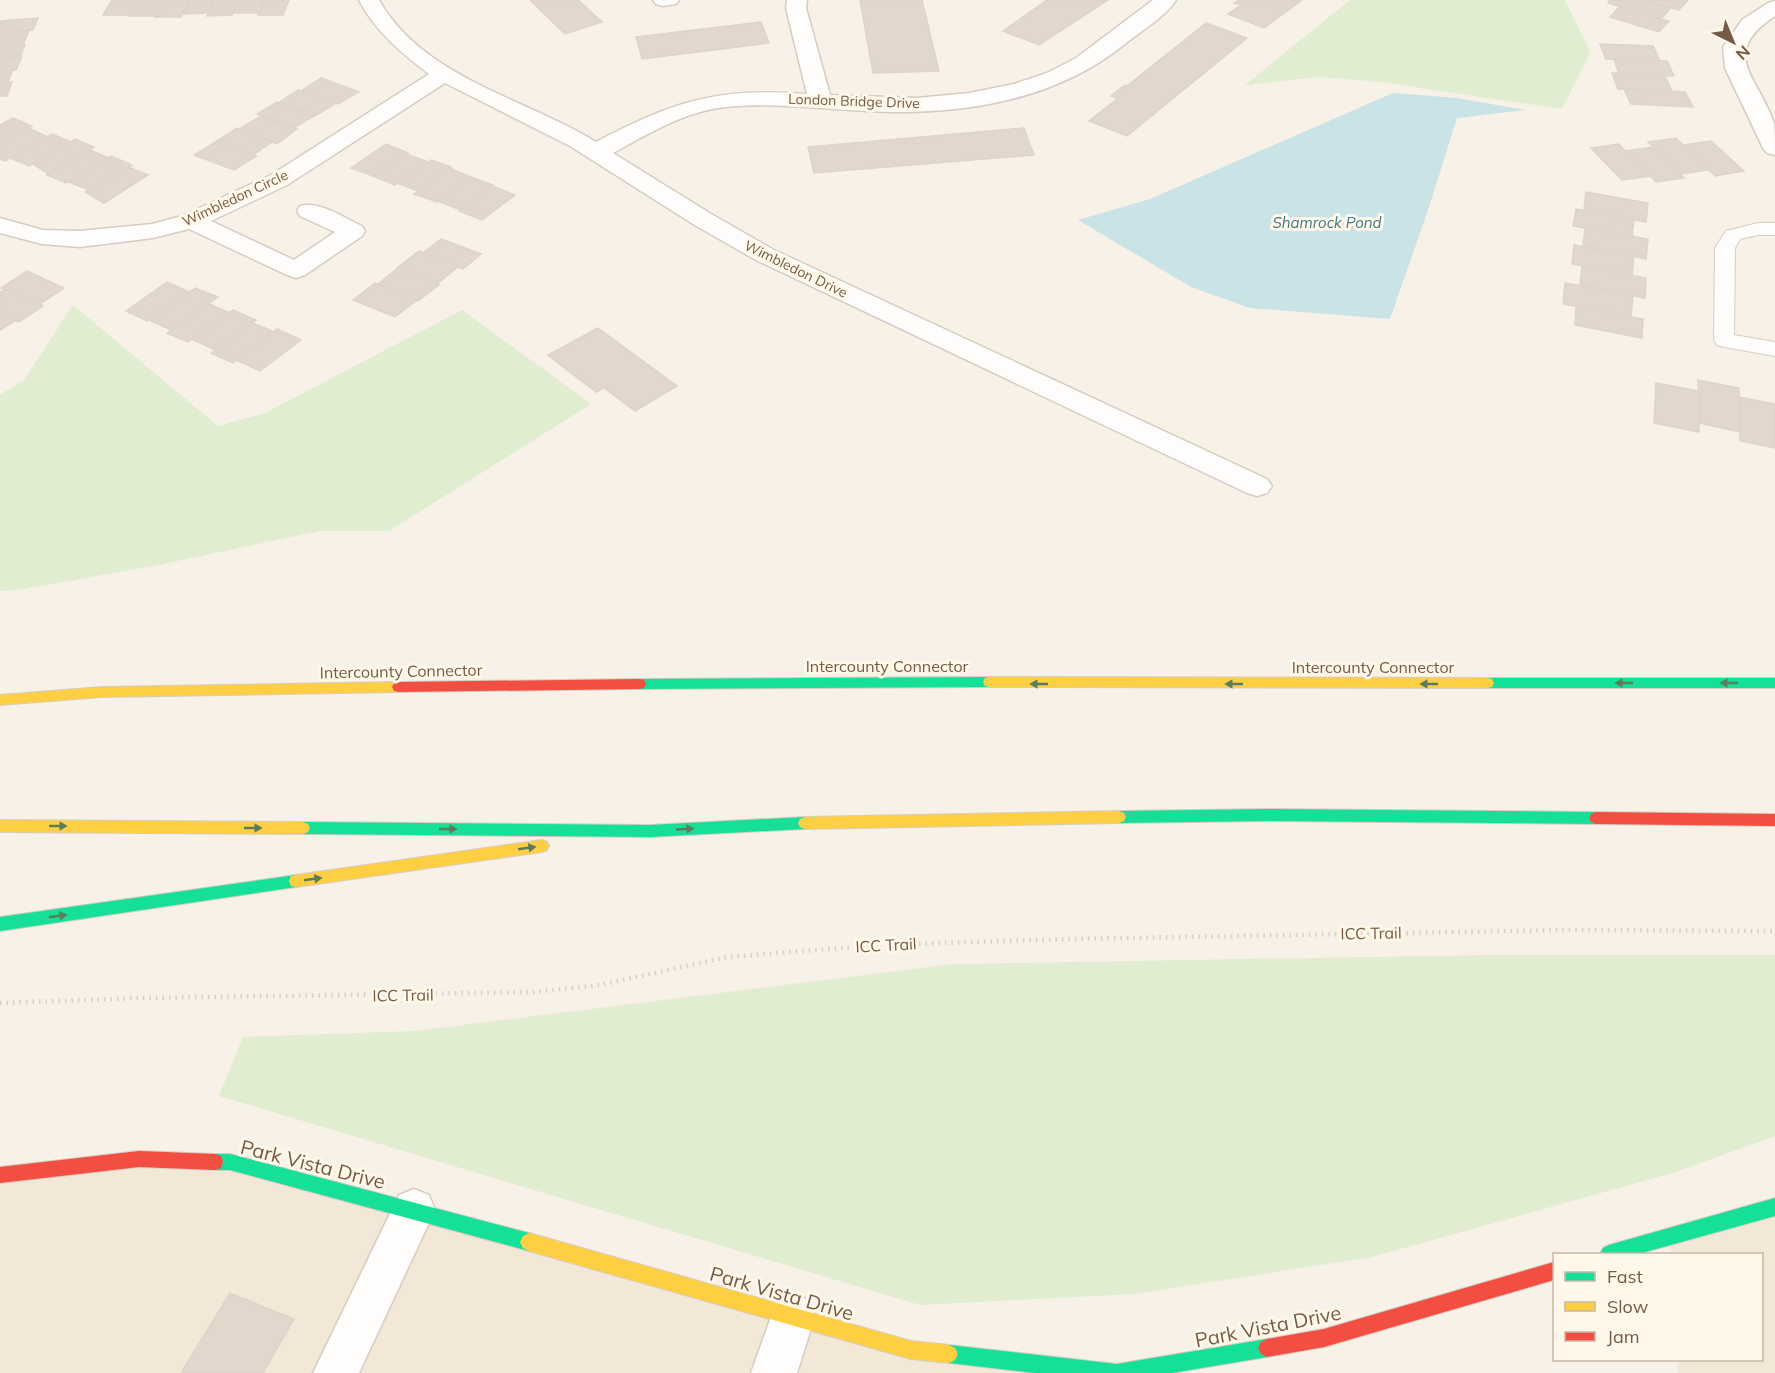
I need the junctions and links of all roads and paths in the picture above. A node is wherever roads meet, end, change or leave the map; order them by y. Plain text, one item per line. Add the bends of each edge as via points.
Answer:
1 (369, 0) edge
2 (663, 0) edge
3 (669, 0) edge
4 (797, 0) edge
5 (1166, 0) edge
6 (1775, 7) edge
7 (444, 74) junction
8 (820, 102) junction
9 (1775, 148) edge
10 (596, 152) junction
11 (309, 211) dead end
12 (191, 221) junction
13 (0, 225) edge
14 (1775, 229) edge
15 (1775, 349) edge
16 (1257, 486) dead end
17 (1775, 683) edge
18 (0, 688) edge
19 (102, 692) junction
20 (0, 700) edge
21 (1775, 819) edge
22 (0, 826) edge
23 (650, 831) junction
24 (0, 924) edge
25 (1775, 931) edge
26 (0, 1003) edge
27 (0, 1175) edge
28 (1775, 1207) edge
29 (414, 1210) junction
30 (1613, 1253) edge
31 (1553, 1271) edge
32 (793, 1316) junction
33 (336, 1373) edge
34 (774, 1373) edge

1 - 7 street, Wimbledon Drive via 379,18 404,45
2 - 3 street
4 - 8 street
5 - 8 street, London Bridge Drive via 1086,62 1046,81 995,95 917,105
6 - 9 street via 1749,24 1734,47 1736,68
7 - 10 street, Wimbledon Drive
7 - 12 street, Wimbledon Circle via 279,180
8 - 10 street, London Bridge Drive via 724,101 677,113
10 - 16 street, Wimbledon Drive via 765,255
11 - 12 street via 353,231 296,270
12 - 13 street, Wimbledon Circle via 153,231 80,239 42,237
14 - 15 lane via 1733,235 1725,248 1724,340
17 -> 19 main road, Intercounty Connector via 735,682
18 - 19 main road
19 - 20 main road, Intercounty Connector
23 -> 21 main road via 777,823 1267,815
22 -> 23 main road
24 -> 23 main road
25 - 26 path, ICC Trail via 1545,930 879,945 727,957 600,985 534,992
27 - 29 main road, Park Vista Drive via 139,1159 230,1162
28 - 30 main road
29 - 32 main road, Park Vista Drive
29 - 33 street
31 - 32 main road, Park Vista Drive via 1324,1338 1117,1372 911,1350
32 - 34 street

